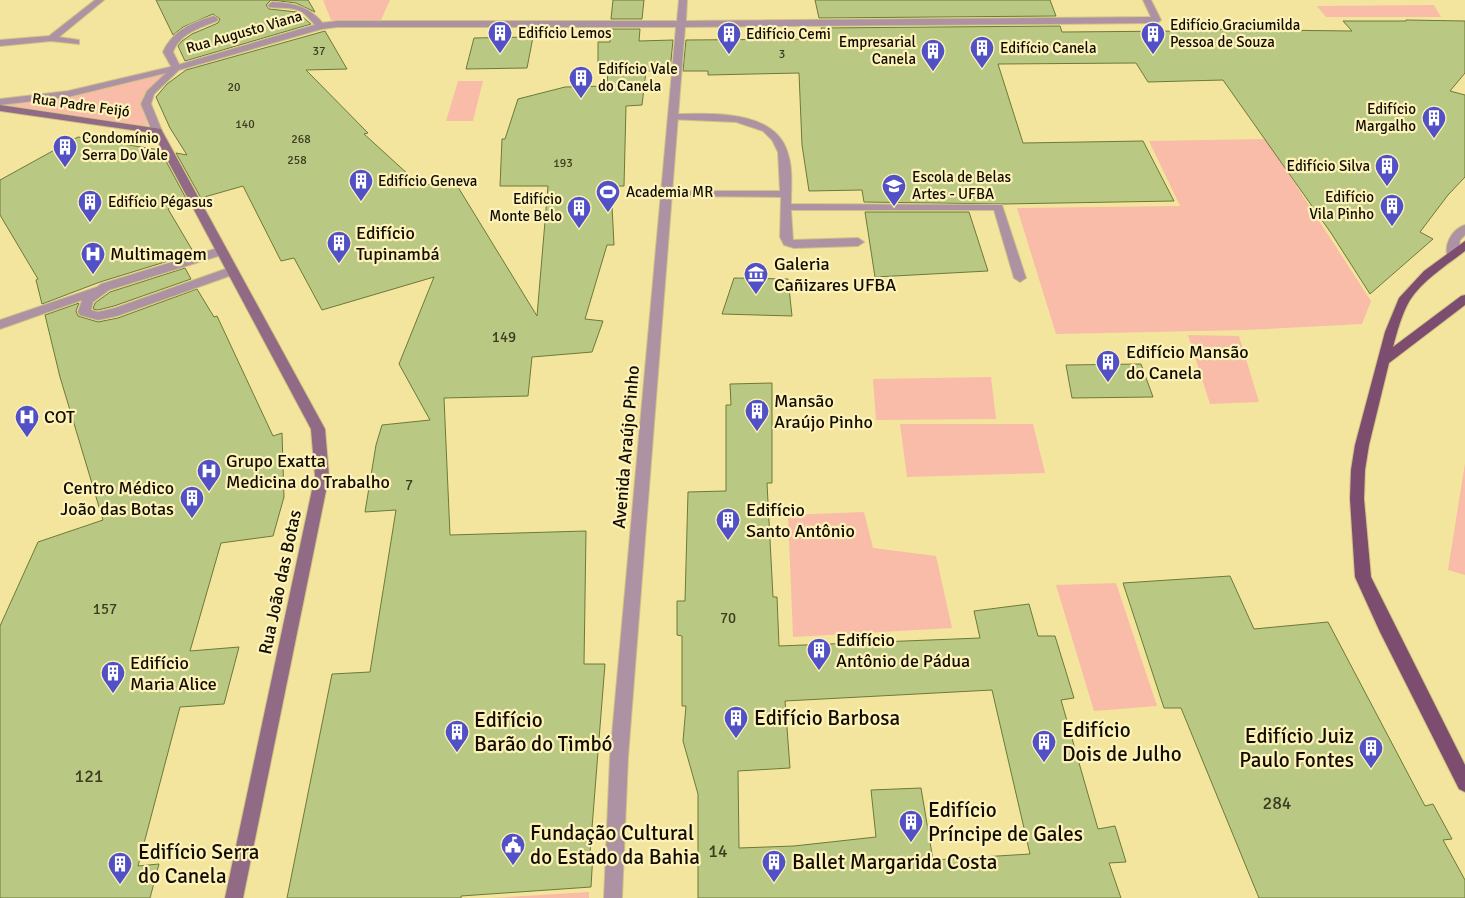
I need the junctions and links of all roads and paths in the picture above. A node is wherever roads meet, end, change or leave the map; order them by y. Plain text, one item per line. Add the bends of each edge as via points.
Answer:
1 (100, 0) edge
2 (682, 0) edge
3 (1147, 0) edge
4 (272, 5) dead end
5 (214, 19) dead end
6 (680, 24) junction
7 (321, 26) junction
8 (52, 38) junction
9 (76, 42) dead end
10 (0, 44) edge
11 (176, 68) junction
12 (0, 102) edge
13 (0, 108) edge
14 (672, 117) junction
15 (157, 131) junction
16 (666, 194) junction
17 (786, 194) junction
18 (786, 207) junction
19 (1465, 229) edge
20 (858, 242) dead end
21 (1465, 245) edge
22 (221, 252) junction
23 (1452, 255) junction
24 (231, 272) junction
25 (1020, 278) dead end
26 (105, 287) junction
27 (1465, 299) edge
28 (0, 325) edge
29 (1385, 360) junction
30 (1465, 783) edge
31 (234, 898) edge
32 (613, 898) edge

1 - 8 street
2 - 6 street, Avenida Araújo Pinho
3 - 6 street, Rua Augusto Viana via 1157,20
4 - 7 street via 303,8
5 - 11 street via 177,36 170,43 168,52
6 - 7 street, Rua Augusto Viana
6 - 14 street, Avenida Araújo Pinho
7 - 11 street, Rua Augusto Viana
8 - 9 street
8 - 10 street
11 - 12 street, Rua Augusto Viana via 68,94
11 - 15 street, Rua Augusto Viana via 150,93 146,104
13 - 15 main road, Rua Padre Feijó
14 - 16 street, Avenida Araújo Pinho
14 - 17 street via 728,118 766,129 778,139 783,151
15 - 22 main road, Rua João das Botas
16 - 17 street
16 - 32 street, Avenida Araújo Pinho via 619,757
17 - 18 street
18 - 20 street via 788,242
18 - 25 street via 998,207
19 - 23 street via 1454,239
21 - 23 main road
22 - 24 main road, Rua João das Botas
22 - 26 street
23 - 29 main road via 1405,298 1391,332
24 - 26 street via 117,312 98,316 84,312 88,300
24 - 31 main road, Rua João das Botas via 318,429 322,476
26 - 28 street
27 - 29 main road
29 - 30 main road via 1358,470 1363,577

